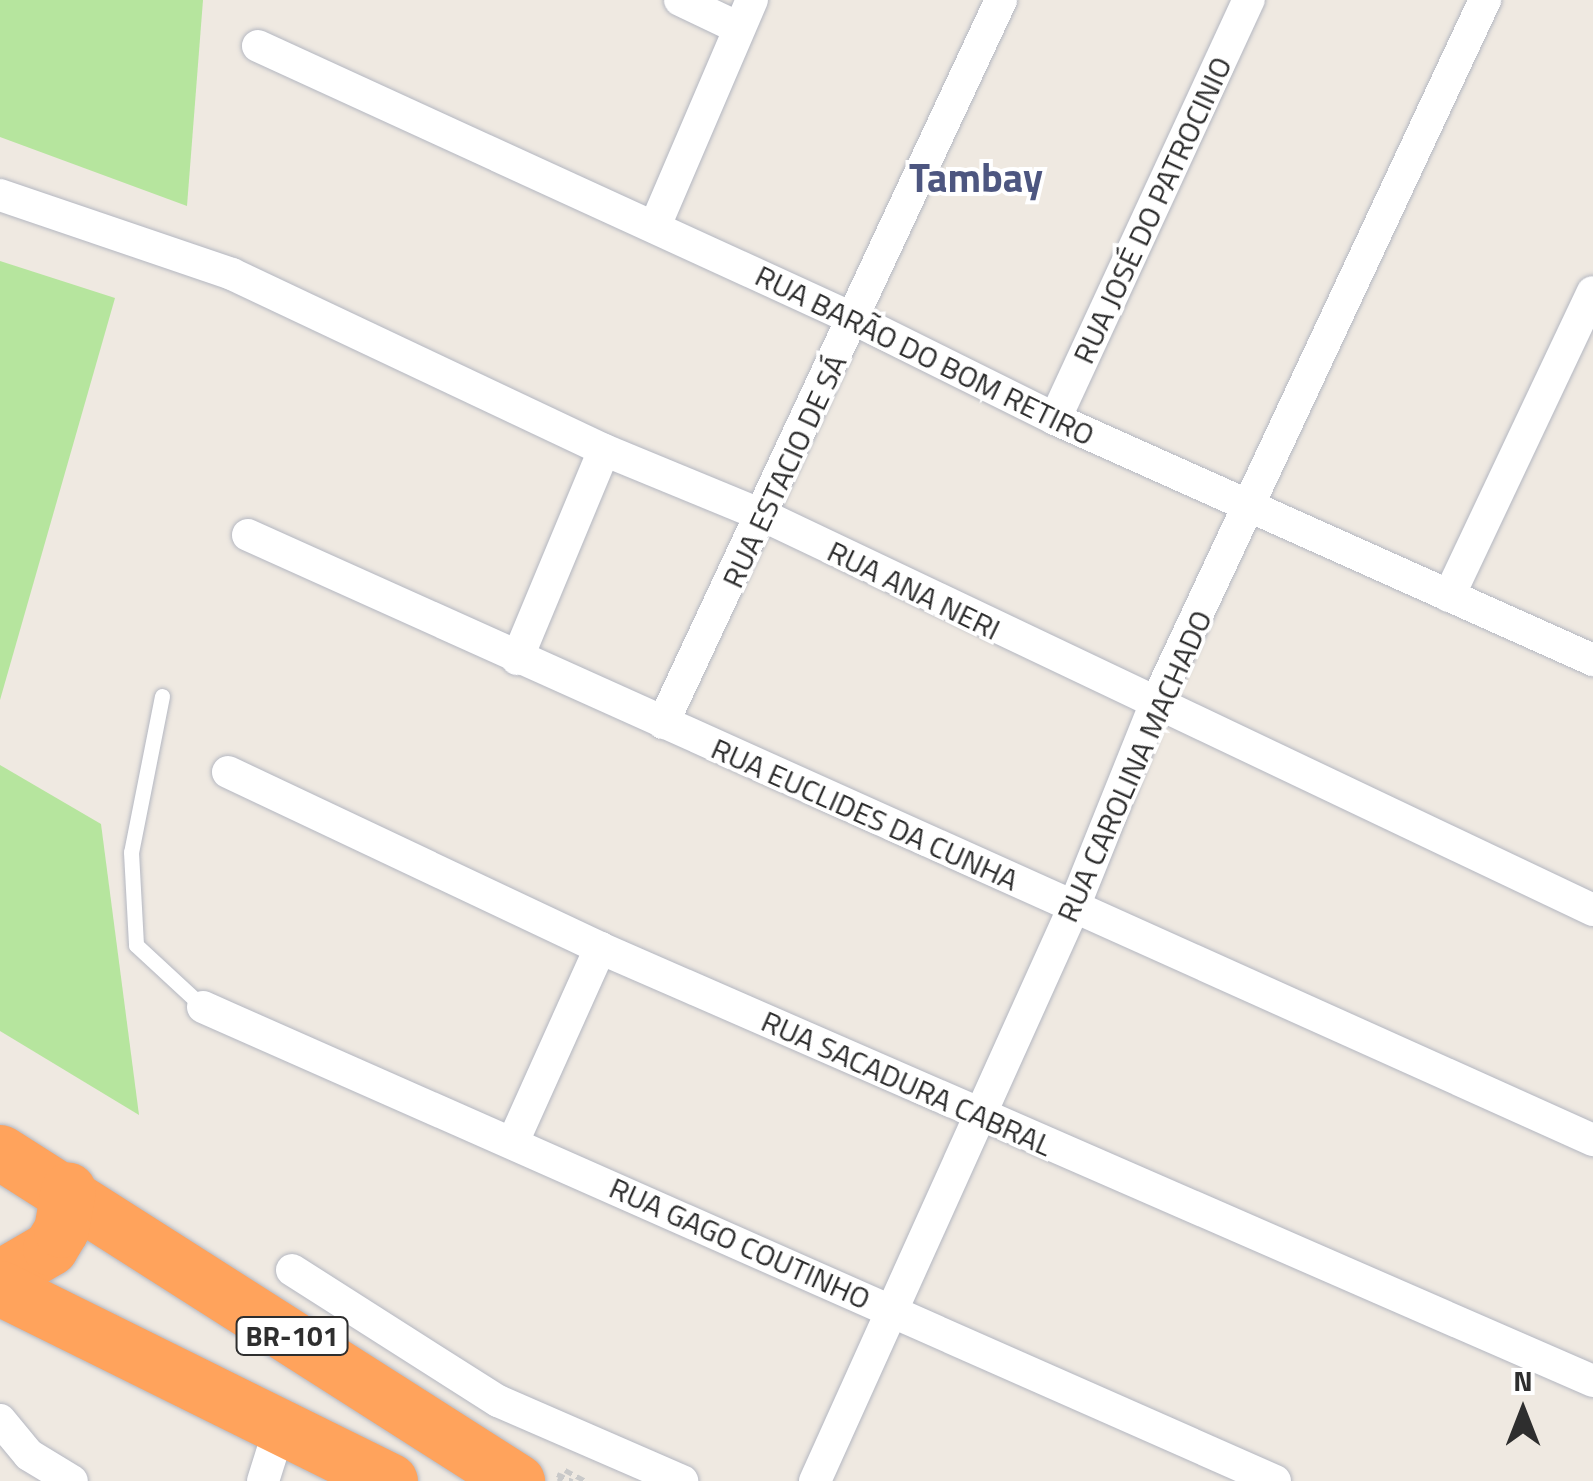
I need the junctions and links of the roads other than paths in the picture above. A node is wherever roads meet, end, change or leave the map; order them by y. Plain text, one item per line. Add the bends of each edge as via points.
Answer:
1 (680, 0) edge
2 (1000, 0) edge
3 (1249, 0) edge
4 (1485, 0) edge
5 (745, 14) edge
6 (258, 46) dead end
7 (0, 195) edge
8 (655, 226) junction
9 (1593, 292) edge
10 (856, 320) junction
11 (1055, 419) junction
12 (604, 450) junction
13 (1252, 507) junction
14 (764, 516) junction
15 (248, 534) dead end
16 (1449, 596) junction
17 (517, 659) junction
18 (1593, 660) edge
19 (162, 696) dead end
20 (1154, 707) junction
21 (662, 723) junction
22 (228, 772) dead end
23 (1073, 909) junction
24 (1593, 910) edge
25 (600, 948) junction
26 (203, 1007) joint
27 (978, 1115) junction
28 (1593, 1140) edge
29 (512, 1142) junction
30 (0, 1152) edge
31 (68, 1190) junction
32 (292, 1270) dead end
33 (0, 1277) edge
34 (0, 1288) edge
35 (889, 1309) junction
36 (1593, 1381) edge
37 (0, 1420) edge
38 (280, 1426) junction
39 (541, 1476) edge
40 (72, 1481) edge
41 (263, 1481) edge
42 (390, 1481) edge
43 (682, 1481) edge
44 (815, 1481) edge
45 (1275, 1481) edge

1 - 5 street
2 - 10 street, RUA ESTACIO DE SÁ
3 - 11 street, RUA JOSÉ DO PATROCINIO
4 - 13 street, RUA CAROLINA MACHADO
5 - 8 street
6 - 8 street, RUA BARÃO DO BOM RETIRO
7 - 12 street, RUA ANA NERI via 232,274
8 - 10 street, RUA BARÃO DO BOM RETIRO
9 - 16 street
10 - 11 street, RUA BARÃO DO BOM RETIRO
10 - 14 street, RUA ESTACIO DE SÁ
11 - 13 street, RUA BARÃO DO BOM RETIRO
12 - 14 street, RUA ANA NERI
12 - 17 street
13 - 16 street, RUA BARÃO DO BOM RETIRO
13 - 20 street, RUA CAROLINA MACHADO
14 - 20 street, RUA ANA NERI
14 - 21 street, RUA ESTACIO DE SÁ
15 - 17 street, RUA EUCLIDES DA CUNHA
16 - 18 street, RUA BARÃO DO BOM RETIRO
17 - 21 street, RUA EUCLIDES DA CUNHA
19 - 26 lane via 131,852 136,945
20 - 23 street, RUA CAROLINA MACHADO
20 - 24 street, RUA ANA NERI
21 - 23 street, RUA EUCLIDES DA CUNHA
22 - 25 street, RUA SACADURA CABRAL
23 - 27 street, RUA CAROLINA MACHADO
23 - 28 street, RUA EUCLIDES DA CUNHA
25 - 27 street, RUA SACADURA CABRAL
25 - 29 street
26 - 29 street, RUA GAGO COUTINHO
27 - 35 street, RUA CAROLINA MACHADO
27 - 36 street, RUA SACADURA CABRAL
29 - 35 street, RUA GAGO COUTINHO
30 - 31 highway, BR-101
31 - 33 highway via 61,1230 50,1248
31 - 39 highway, BR-101
32 - 43 street via 485,1394
34 - 38 highway, BR-101
35 - 44 street, RUA CAROLINA MACHADO
35 - 45 street, RUA GAGO COUTINHO
37 - 40 street via 29,1454
38 - 41 street
38 - 42 highway, BR-101

